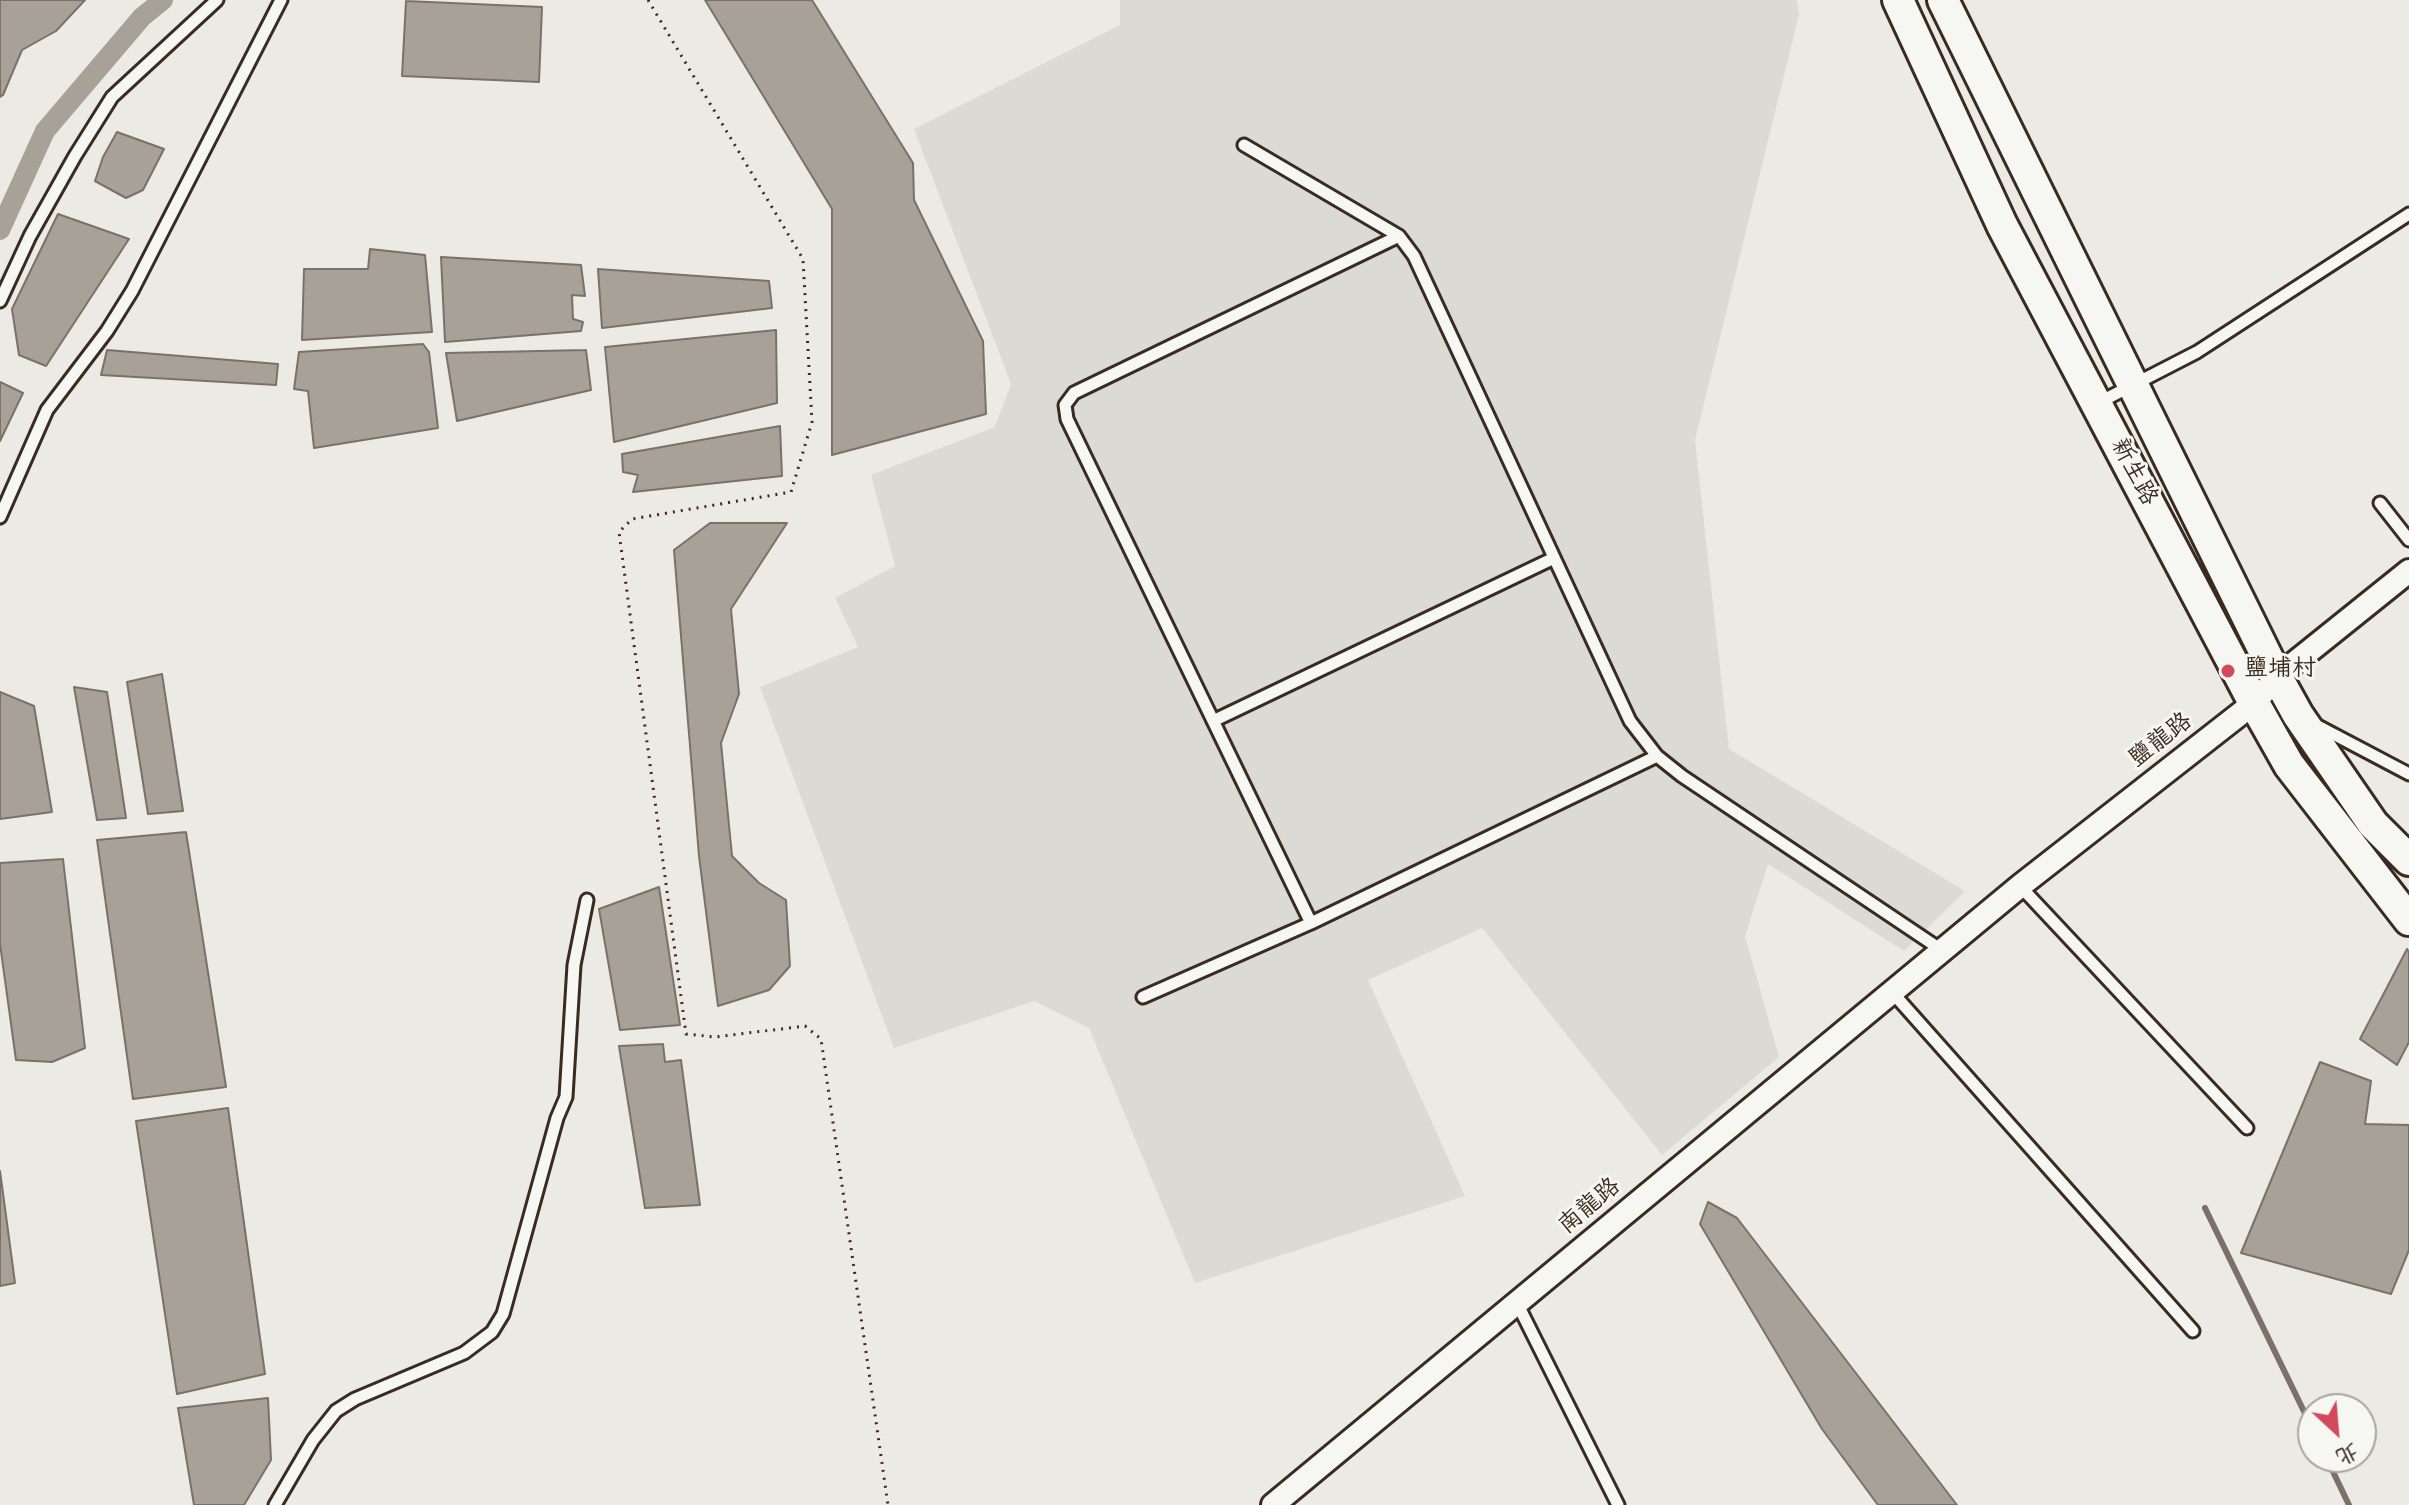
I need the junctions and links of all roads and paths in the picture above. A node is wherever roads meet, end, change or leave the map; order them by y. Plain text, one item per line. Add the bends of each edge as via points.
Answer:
1 (217, 0) edge
2 (281, 0) edge
3 (648, 0) edge
4 (1898, 0) edge
5 (1943, 0) edge
6 (1244, 145) dead end
7 (2409, 214) edge
8 (1399, 236) junction
9 (0, 301) edge
10 (2133, 386) junction
11 (2096, 404) junction
12 (2380, 503) dead end
13 (0, 517) edge
14 (2409, 540) edge
15 (1554, 558) junction
16 (2409, 571) edge
17 (2277, 677) junction
18 (2254, 703) junction
19 (2298, 715) junction
20 (1213, 721) junction
21 (1657, 756) junction
22 (2409, 774) edge
23 (2409, 860) edge
24 (2020, 886) junction
25 (587, 900) dead end
26 (2409, 920) edge
27 (1311, 923) junction
28 (1943, 951) junction
29 (1892, 992) junction
30 (1143, 997) dead end
31 (2247, 1128) dead end
32 (1517, 1303) junction
33 (2193, 1331) dead end
34 (275, 1505) edge
35 (888, 1505) edge
36 (1273, 1505) edge
37 (1618, 1505) edge

1 - 9 lane via 112,97 30,236
2 - 13 lane via 132,291 47,410
3 - 35 path via 803,259 812,422 791,492 632,519 619,532 686,1034 715,1037 805,1026 821,1039
4 - 11 street, 新生路 via 2002,225
5 - 10 street, 新生路
6 - 8 lane
7 - 10 lane via 2197,352
8 - 15 lane via 1414,256
8 - 20 lane via 1074,393 1065,405 1067,419
10 - 11 lane
10 - 17 street, 新生路
11 - 18 street, 新生路
12 - 14 lane
15 - 20 lane
15 - 21 lane via 1630,721
16 - 17 street, 鹽龍路
17 - 18 street, 鹽龍路
17 - 19 street, 新生路
18 - 24 street, 鹽龍路
18 - 26 street, 新生路 via 2289,765
19 - 22 lane
19 - 23 street, 新生路 via 2373,824
20 - 27 lane
21 - 27 lane
21 - 28 lane
24 - 28 street, 鹽龍路
24 - 31 lane
25 - 34 lane via 574,965 566,1097 503,1314 492,1332 464,1353 336,1411
27 - 30 lane
28 - 29 street, 南龍路
29 - 32 street, 南龍路
29 - 33 lane
32 - 36 street, 南龍路
32 - 37 lane

